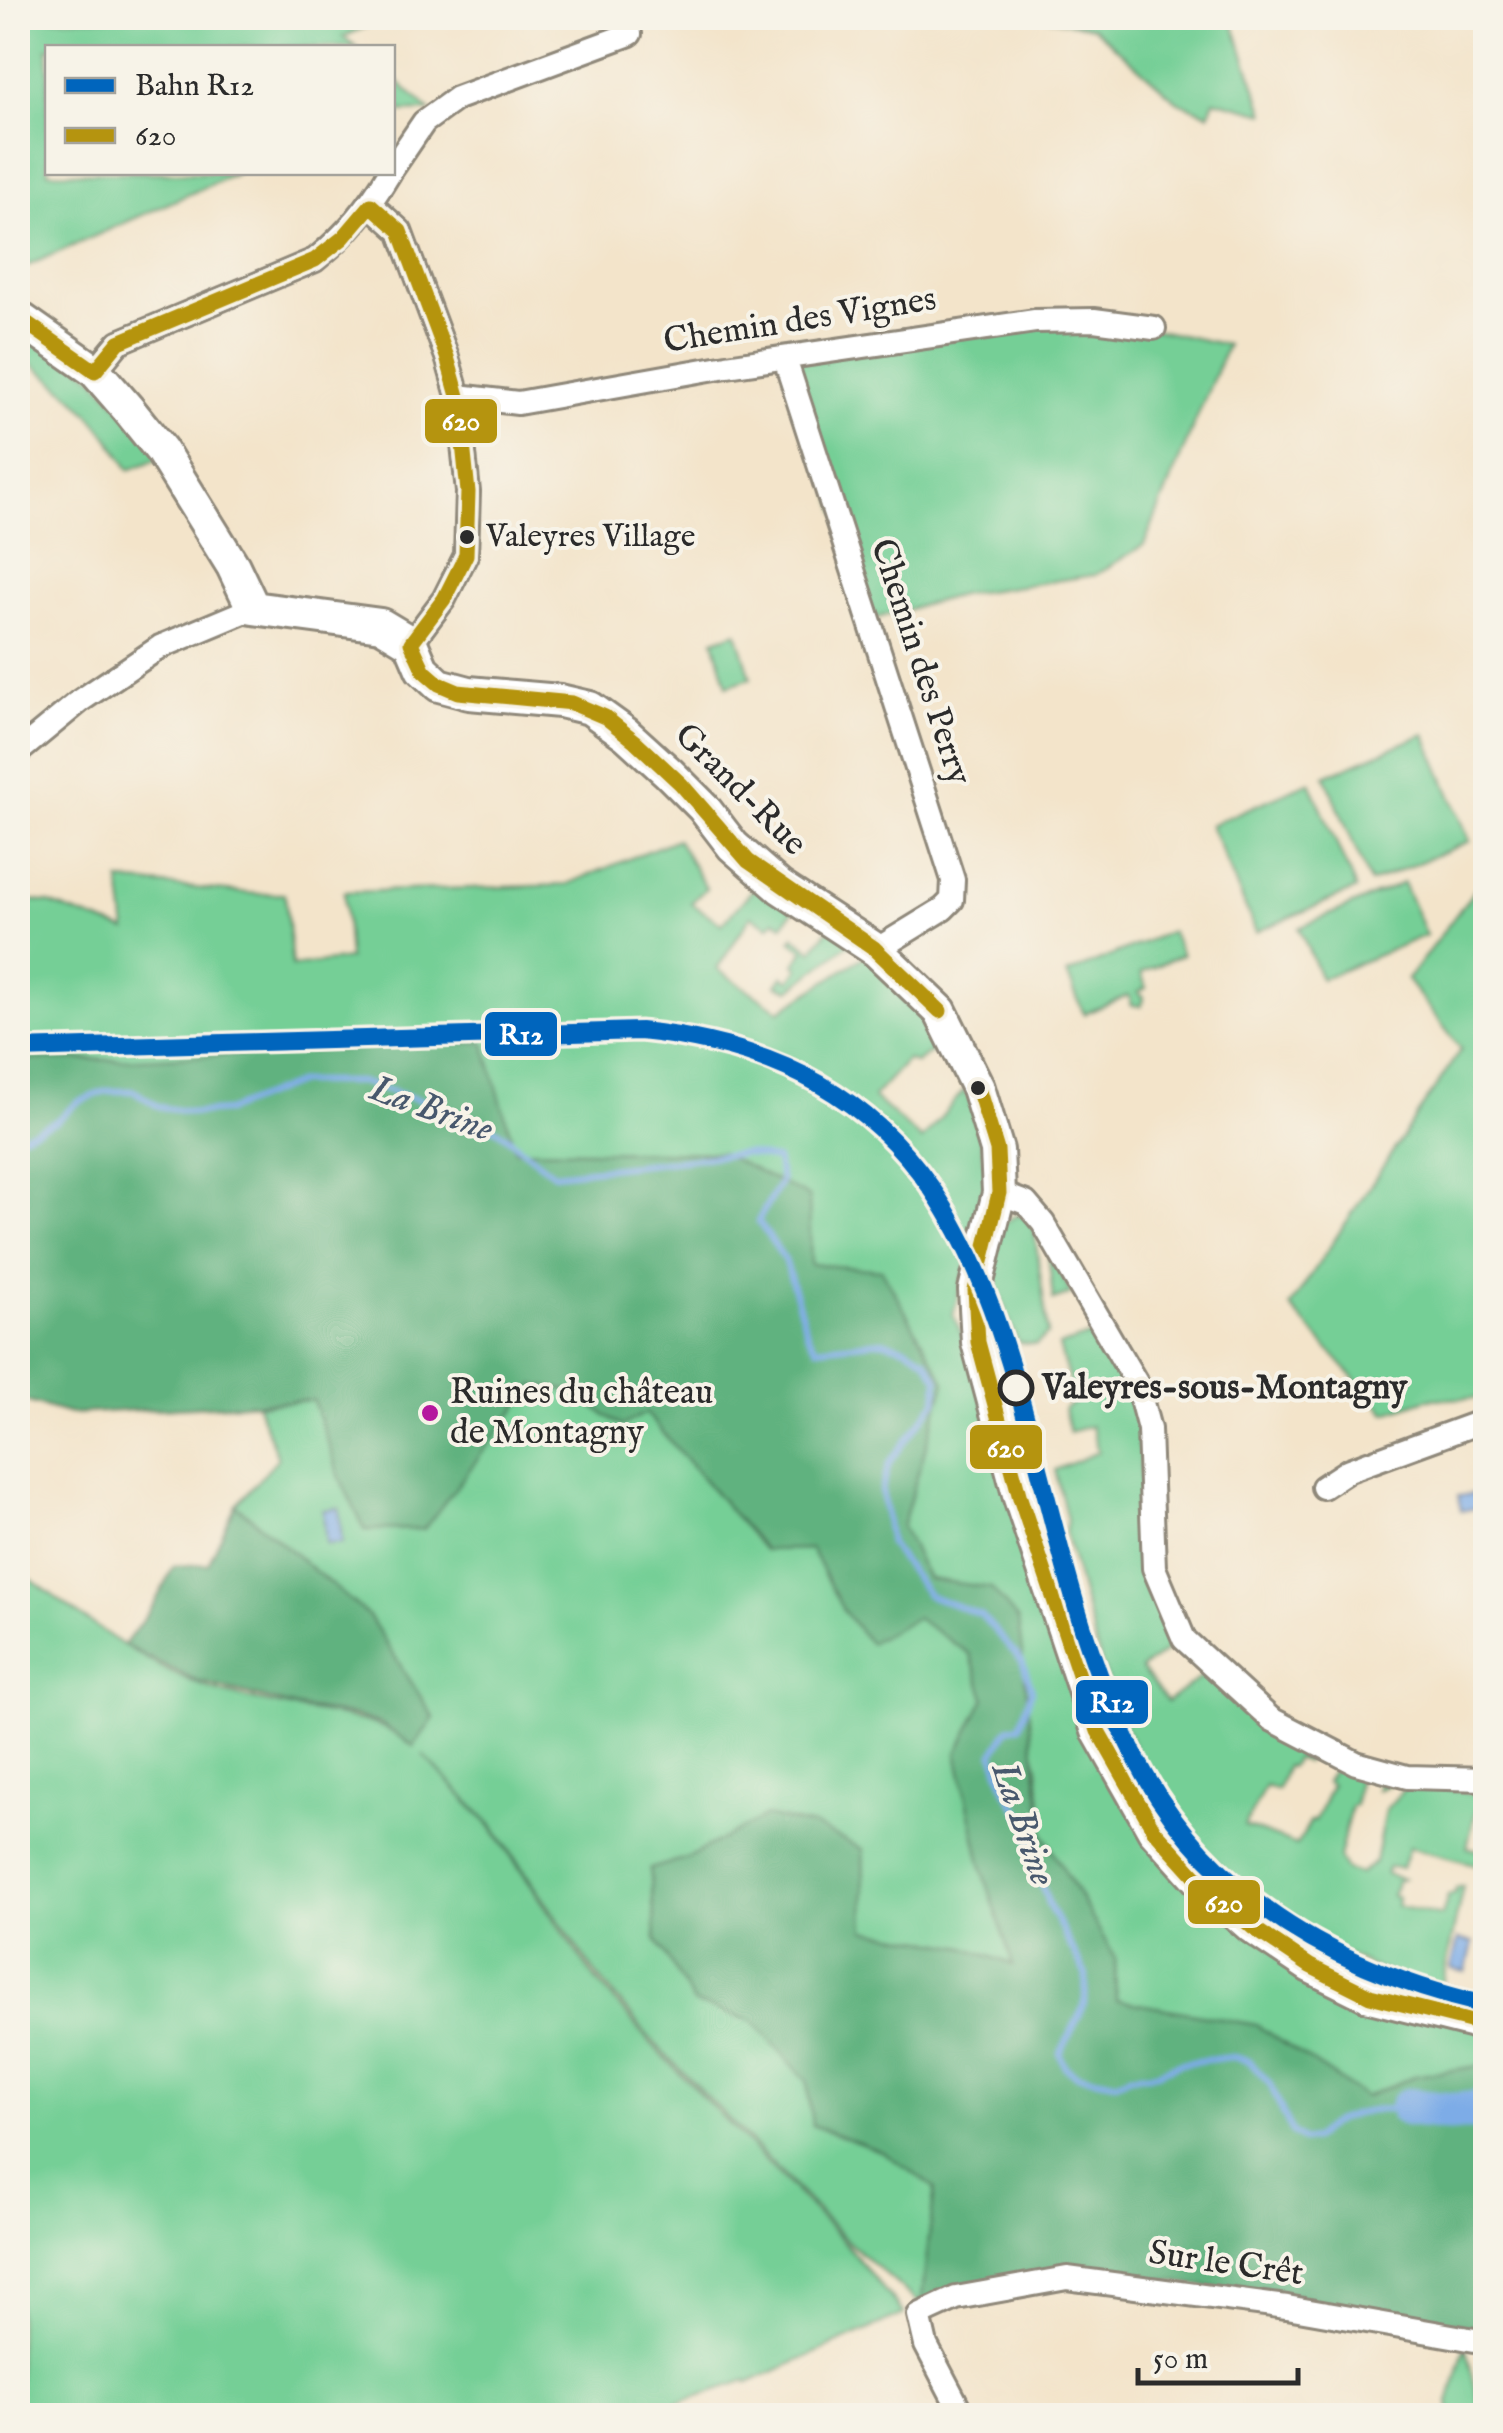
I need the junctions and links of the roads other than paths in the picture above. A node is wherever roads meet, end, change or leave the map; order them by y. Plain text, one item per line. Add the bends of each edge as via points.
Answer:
1 (630, 34) dead end
2 (395, 166) edge
3 (390, 175) edge
4 (371, 205) junction
5 (18, 318) edge
6 (1154, 328) dead end
7 (785, 359) junction
8 (96, 371) junction
9 (458, 396) junction
10 (252, 608) junction
11 (411, 644) junction
12 (18, 752) edge
13 (876, 950) junction
14 (999, 1194) junction
15 (1486, 1420) edge
16 (1323, 1487) dead end
17 (1486, 1779) edge
18 (1486, 2025) edge
19 (1486, 2342) edge
20 (963, 2416) edge

1 - 2 street via 457,98 424,122
3 - 4 street
4 - 8 street via 315,260 119,342
4 - 9 street via 400,231
5 - 8 street
6 - 7 street, Chemin des Vignes via 1035,321
7 - 9 street, Chemin des Vignes via 518,403
7 - 13 street, Chemin des Perry via 953,880 952,900 943,909
8 - 10 street via 161,450 234,566
9 - 11 street via 468,492 466,554
10 - 11 street via 381,625
10 - 12 street via 160,647
11 - 13 street, Grand-Rue via 422,669 439,685 590,708 669,773 733,846 780,886
13 - 14 street, Grand-Rue via 940,1011 992,1126
14 - 17 street via 1026,1204 1044,1224 1137,1384 1149,1429 1154,1568 1184,1639 1272,1720 1356,1763 1407,1777
14 - 18 street, Grand-Rue via 975,1290 978,1342 1020,1498 1098,1731 1154,1830 1252,1928 1310,1966 1370,1996
15 - 16 street via 1349,1470
19 - 20 street, Sur le Crêt via 1287,2307 1086,2279 1042,2280 956,2298 919,2314 926,2345

